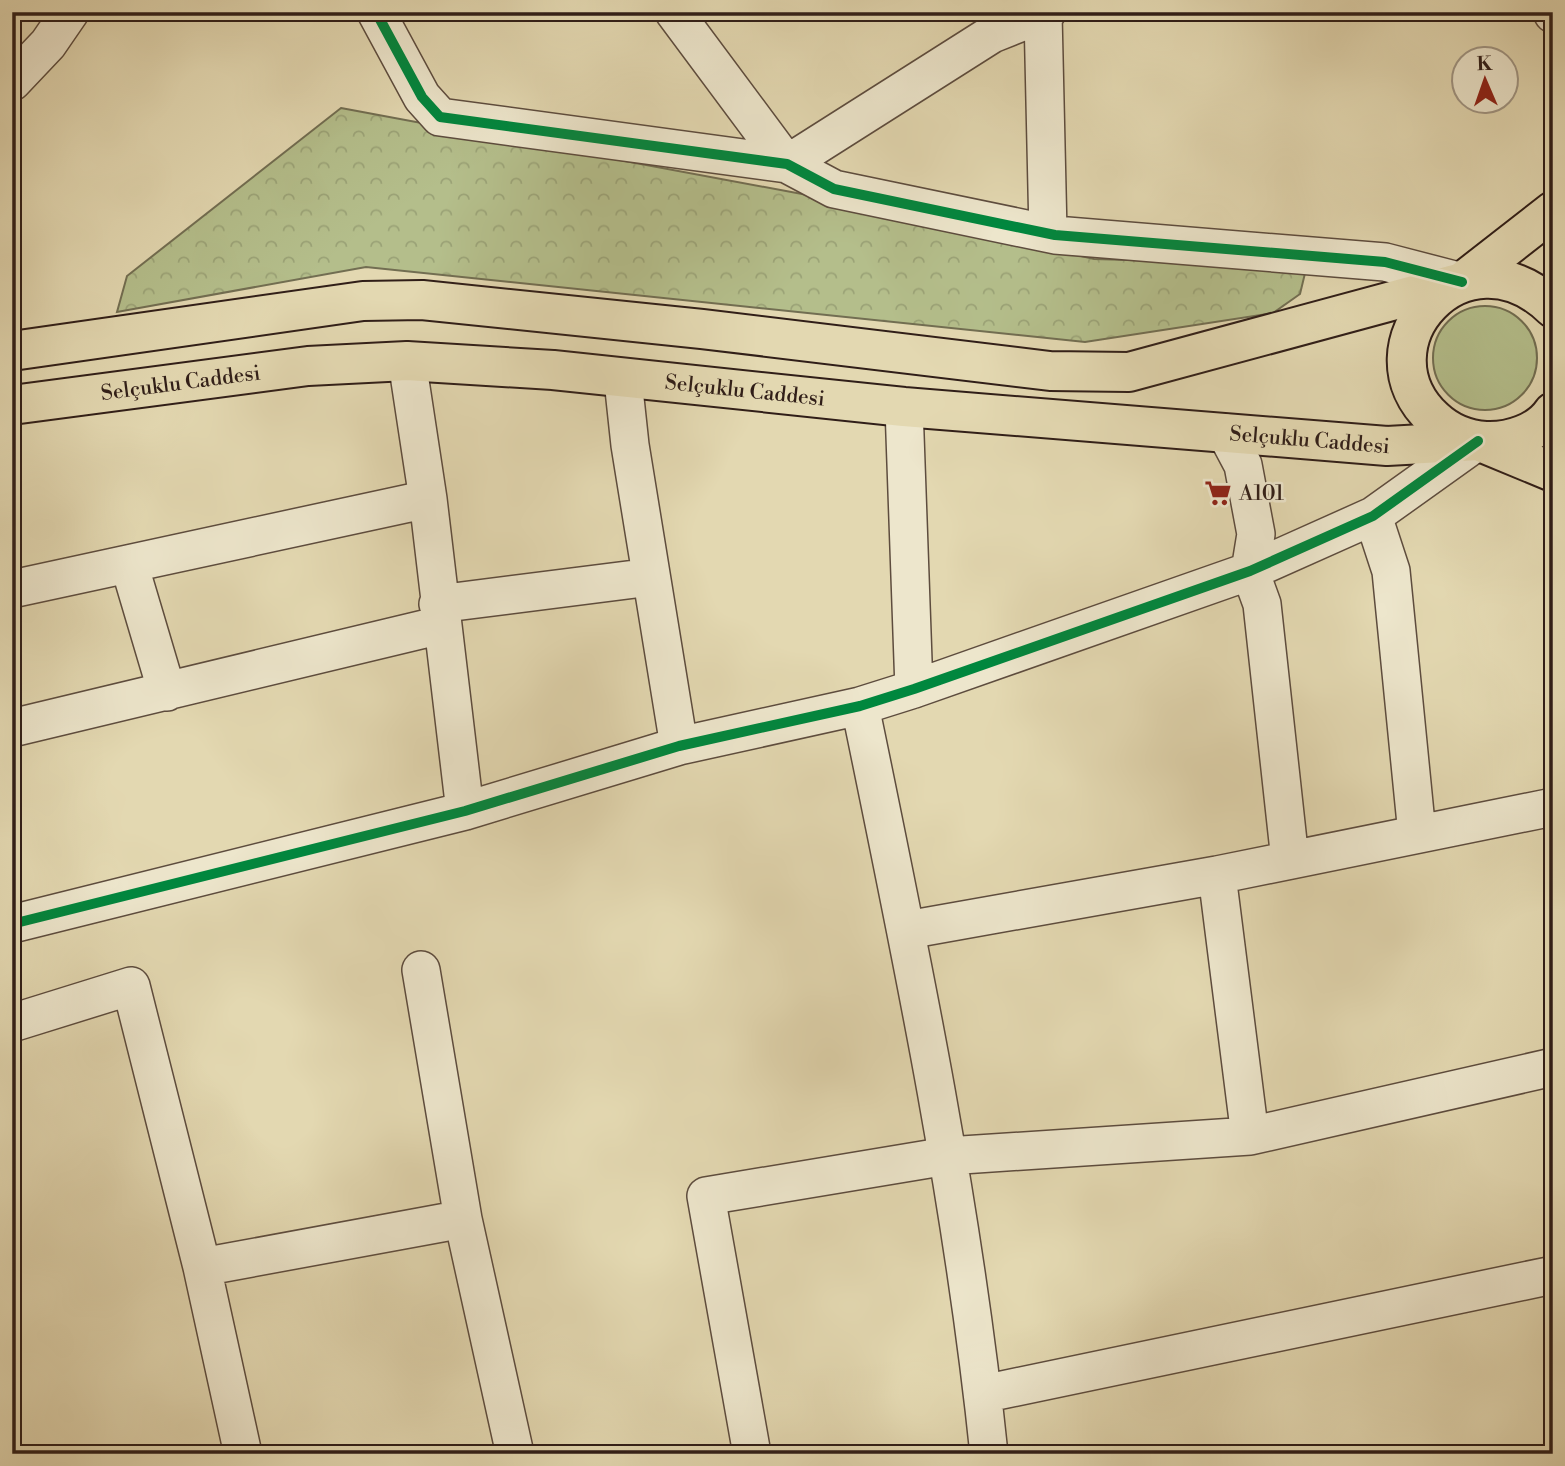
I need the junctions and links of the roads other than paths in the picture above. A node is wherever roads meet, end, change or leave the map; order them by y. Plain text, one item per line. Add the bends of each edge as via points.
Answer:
1 (70, 12) edge
2 (376, 12) edge
3 (674, 12) edge
4 (1044, 13) edge
5 (984, 23) edge
6 (12, 82) edge
7 (787, 164) junction
8 (1553, 211) edge
9 (1048, 233) junction
10 (1462, 282) junction
11 (1553, 308) edge
12 (12, 351) edge
13 (407, 361) junction
14 (623, 380) junction
15 (12, 405) edge
16 (904, 407) junction
17 (1553, 412) edge
18 (1226, 433) junction
19 (1478, 441) junction
20 (1553, 472) edge
21 (428, 499) junction
22 (1373, 516) junction
23 (129, 564) junction
24 (1250, 571) junction
25 (651, 577) junction
26 (12, 589) edge
27 (439, 615) junction
28 (914, 689) junction
29 (167, 692) junction
30 (860, 706) junction
31 (12, 728) edge
32 (679, 746) junction
33 (1553, 807) edge
34 (465, 811) junction
35 (1418, 835) junction
36 (1290, 860) junction
37 (1217, 875) junction
38 (12, 924) edge
39 (907, 930) junction
40 (421, 970) dead end
41 (12, 1023) edge
42 (1553, 1068) edge
43 (1251, 1136) junction
44 (947, 1156) junction
45 (463, 1219) junction
46 (202, 1267) junction
47 (1553, 1275) edge
48 (983, 1394) junction
49 (243, 1454) edge
50 (515, 1454) edge
51 (752, 1454) edge
52 (989, 1454) edge

1 - 6 street
2 - 7 street via 422,97 440,117
3 - 7 street
4 - 5 street
4 - 9 street
5 - 7 street
7 - 9 street via 834,189
8 - 10 main road
9 - 10 street via 1385,262
10 - 11 main road, Selçuklu Caddesi via 1510,280 1536,292
10 - 12 main road, Selçuklu Caddesi via 1129,372 1050,371 422,300 363,301
10 - 19 main road, Selçuklu Caddesi via 1440,293 1423,311 1411,333 1407,357 1410,385 1424,410 1445,429
13 - 14 main road, Selçuklu Caddesi via 553,370
13 - 15 main road, Selçuklu Caddesi via 308,366
13 - 21 street
14 - 16 main road, Selçuklu Caddesi
14 - 25 street
16 - 18 main road, Selçuklu Caddesi
16 - 28 street
17 - 19 main road, Selçuklu Caddesi via 1527,434 1499,442
18 - 19 main road, Selçuklu Caddesi via 1387,446
18 - 24 street via 1243,465 1256,534
19 - 20 main road, Selçuklu Caddesi
19 - 22 street
21 - 23 street
21 - 27 street
22 - 24 street
22 - 35 street via 1391,571
23 - 26 street
23 - 29 street
24 - 28 street
24 - 36 street via 1262,604
25 - 27 street
25 - 32 street
27 - 29 street
27 - 34 street
28 - 30 street
29 - 31 street
30 - 32 street
30 - 39 street
32 - 34 street
33 - 35 street
34 - 38 street
35 - 36 street
36 - 37 street
37 - 39 street
37 - 43 street
39 - 44 street
40 - 45 street
41 - 46 street via 131,986
42 - 43 street
43 - 44 street
44 - 48 street
44 - 51 street via 706,1196
45 - 46 street
45 - 50 street
46 - 49 street
47 - 48 street
48 - 52 street

